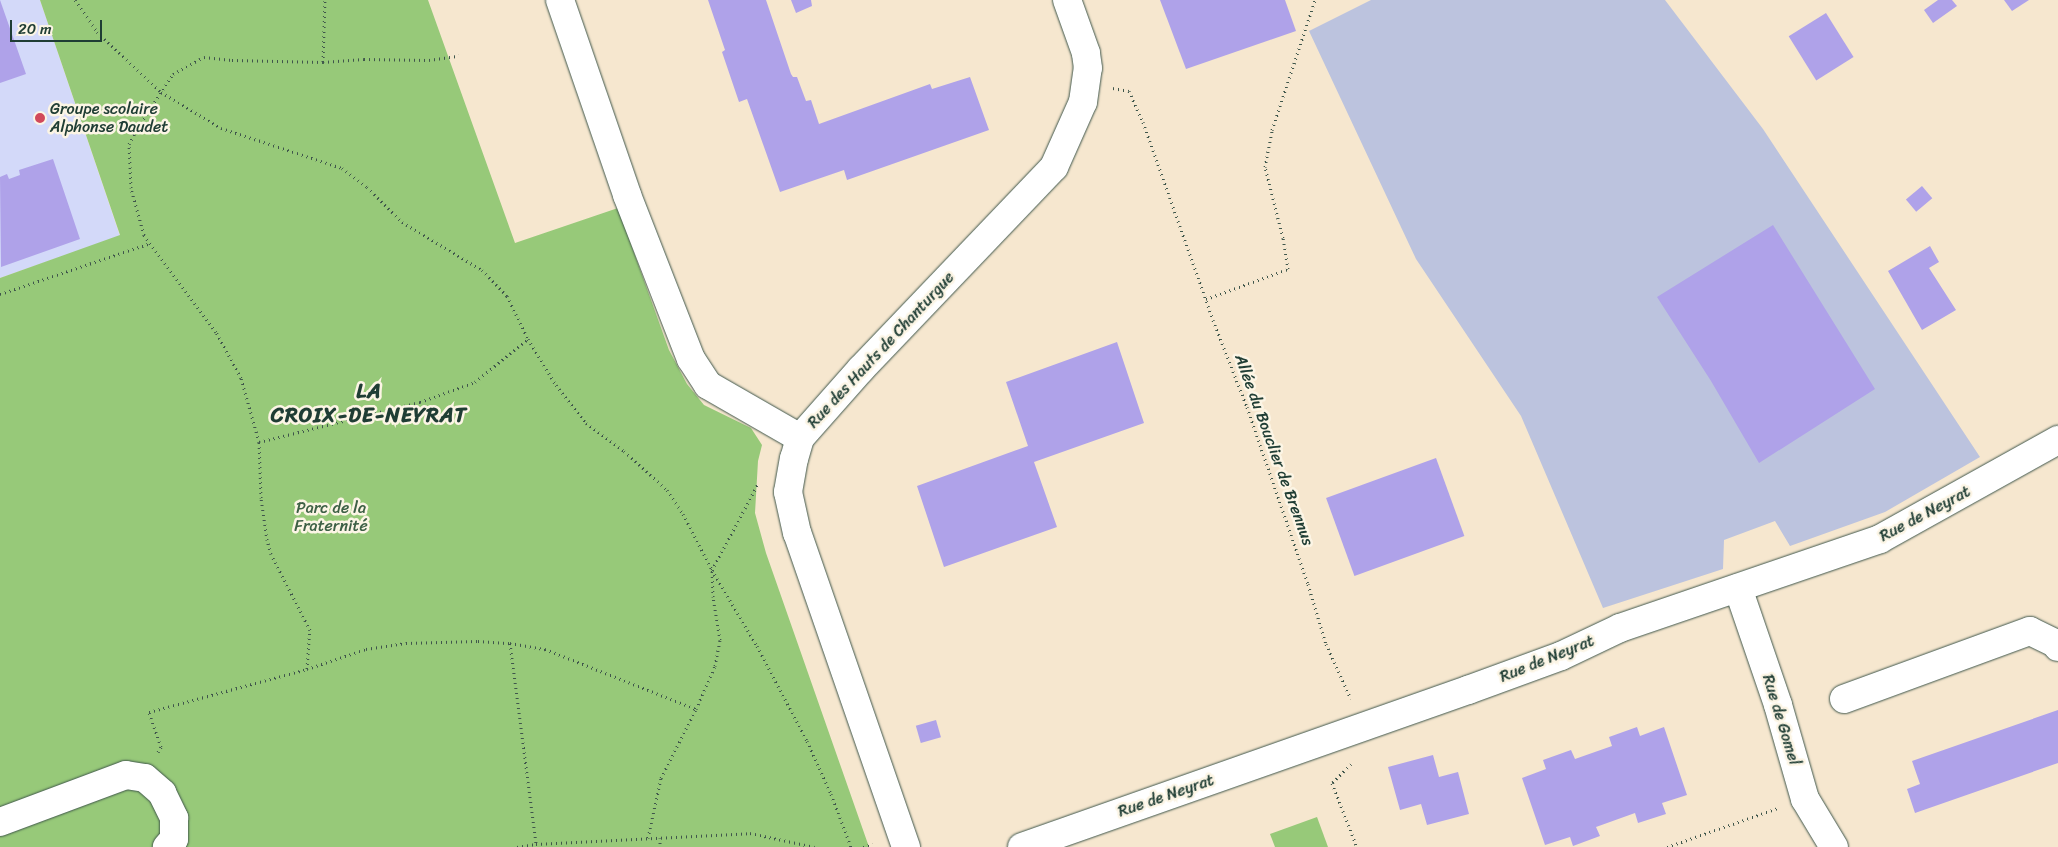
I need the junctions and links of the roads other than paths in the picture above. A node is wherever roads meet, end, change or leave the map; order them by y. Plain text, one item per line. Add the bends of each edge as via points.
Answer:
1 (560, 0) edge
2 (1068, 0) edge
3 (2058, 440) edge
4 (797, 448) junction
5 (1738, 588) junction
6 (2058, 647) edge
7 (1844, 699) dead end
8 (0, 822) edge
9 (167, 847) edge
10 (906, 847) edge
11 (1022, 847) edge
12 (1834, 847) edge

1 - 4 street via 627,195 691,359 708,385
2 - 4 street, Rue des Hauts de Chanturgue via 1088,68 1084,102 1054,167 862,369
3 - 5 street, Rue de Neyrat via 1880,539
4 - 10 street via 788,492 797,534
5 - 11 street, Rue de Neyrat via 1620,628 1560,656 1468,690
5 - 12 street, Rue de Gomel via 1778,705 1805,799
6 - 7 street via 2030,631
8 - 9 street via 126,775 145,778 162,794 174,818 174,839

